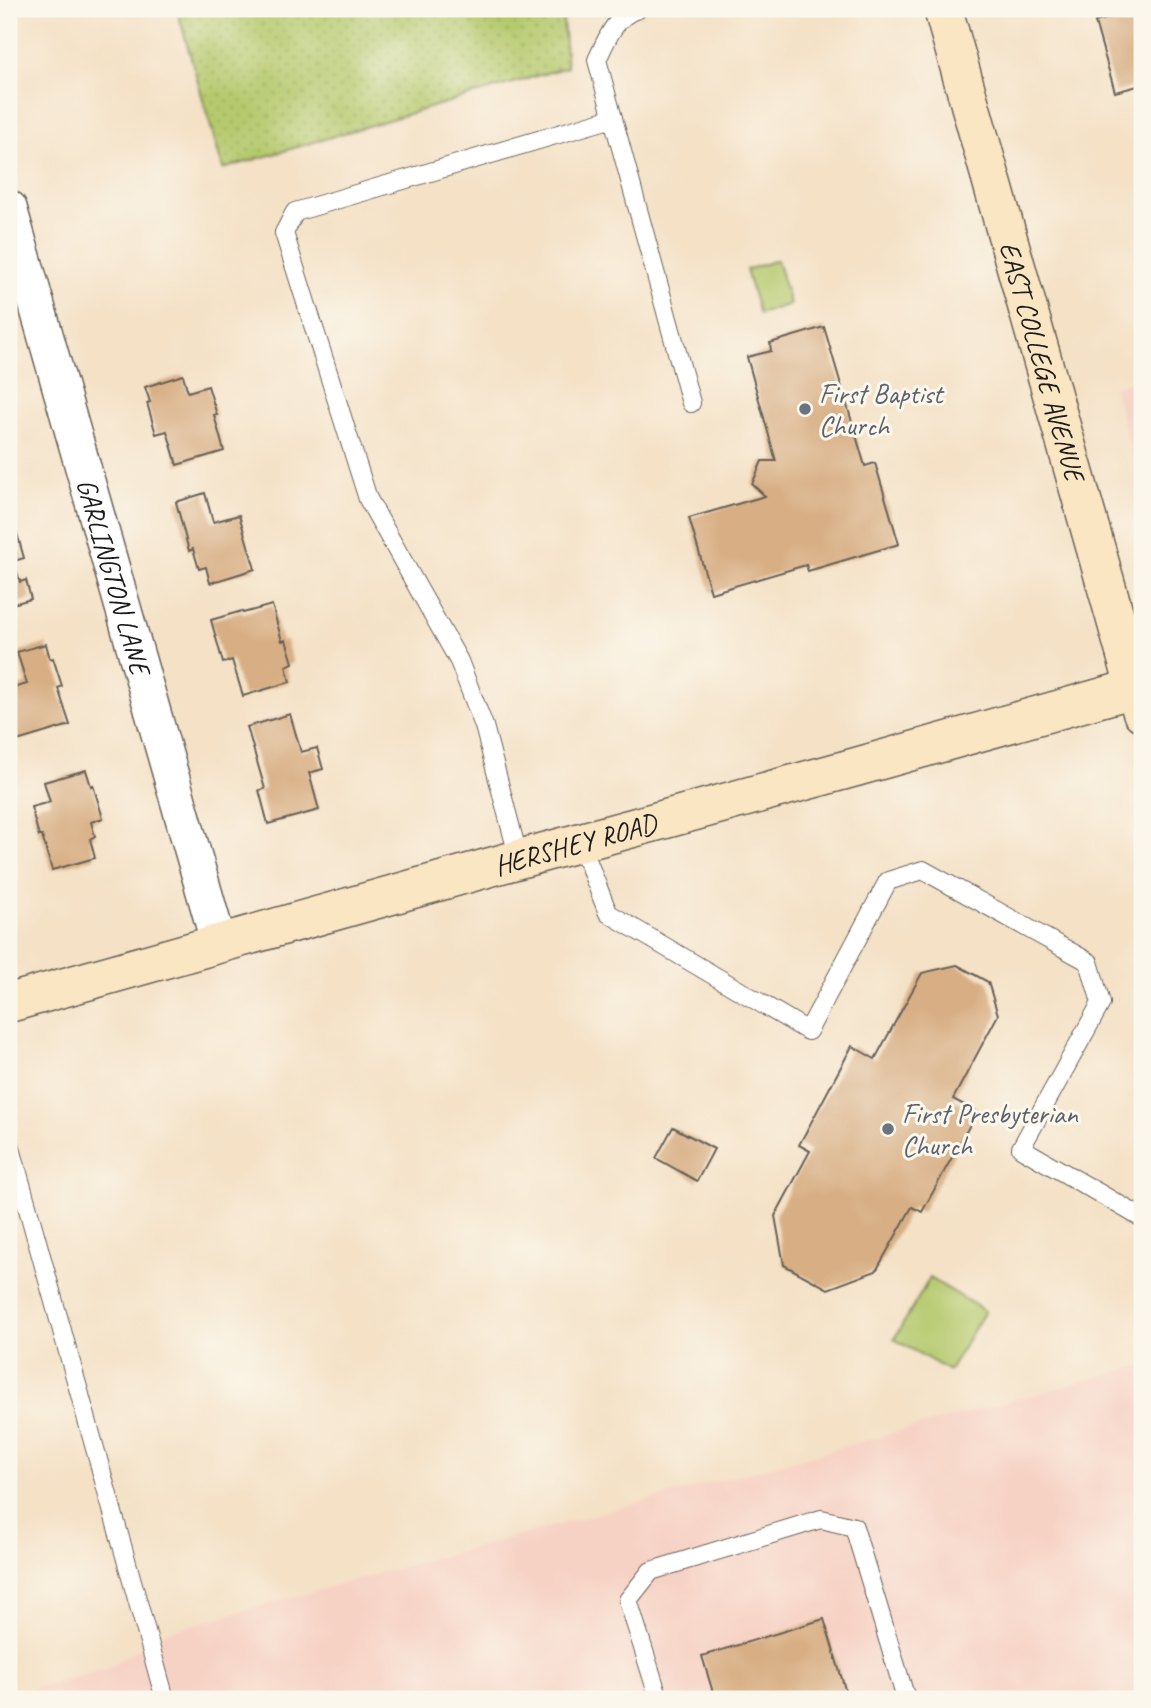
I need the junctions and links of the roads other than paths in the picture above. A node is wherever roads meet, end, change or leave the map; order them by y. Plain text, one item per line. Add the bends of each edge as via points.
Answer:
1 (638, 9) edge
2 (943, 9) edge
3 (614, 118) junction
4 (9, 208) edge
5 (691, 403) dead end
6 (1140, 696) edge
7 (580, 842) junction
8 (519, 859) junction
9 (219, 944) junction
10 (9, 1003) edge
11 (9, 1141) edge
12 (1142, 1219) edge
13 (165, 1699) edge
14 (659, 1699) edge
15 (906, 1699) edge

1 - 3 lane via 629,11 610,32 597,60
2 - 6 main road, EAST COLLEGE AVENUE
3 - 5 lane
3 - 8 lane via 295,212 284,233 368,499 459,661 484,726
4 - 9 street, GARLINGTON LANE
6 - 7 main road, HERSHEY ROAD
7 - 8 main road, HERSHEY ROAD
7 - 12 lane via 608,913 808,1031 888,881 923,870 1088,962 1101,1003 1021,1148
8 - 9 main road, HERSHEY ROAD
9 - 10 main road, HERSHEY ROAD
11 - 13 lane
14 - 15 lane via 628,1600 651,1571 821,1519 853,1527

